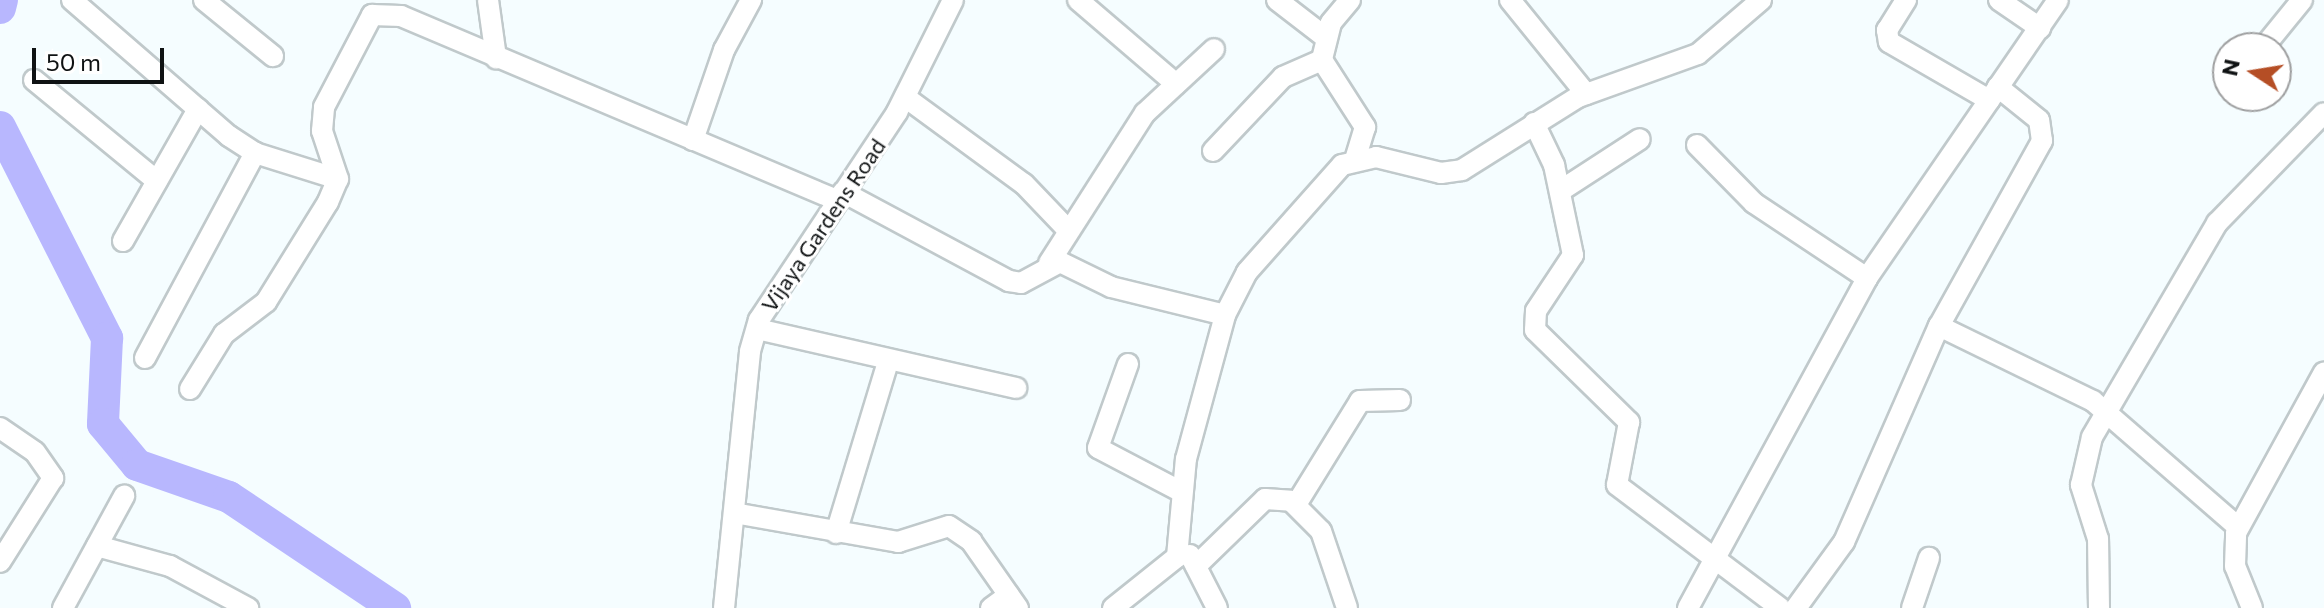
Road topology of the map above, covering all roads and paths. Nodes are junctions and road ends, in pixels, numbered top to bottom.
1 (72, 0) edge
2 (204, 0) edge
3 (488, 0) edge
4 (751, 0) edge
5 (953, 0) edge
6 (1078, 0) edge
7 (1277, 0) edge
8 (1350, 0) edge
9 (1510, 0) edge
10 (1761, 0) edge
11 (1906, 0) edge
12 (1999, 0) edge
13 (2058, 0) edge
14 (2302, 0) edge
15 (2040, 28) junction
16 (2276, 32) edge
17 (1325, 37) junction
18 (1214, 49) dead end
19 (273, 56) dead end
20 (496, 58) junction
21 (1322, 60) junction
22 (34, 80) dead end
23 (1176, 84) junction
24 (1994, 93) junction
25 (1586, 94) junction
26 (905, 97) junction
27 (198, 109) junction
28 (2324, 113) edge
29 (1534, 123) junction
30 (1640, 139) dead end
31 (693, 140) junction
32 (1697, 145) dead end
33 (1213, 151) dead end
34 (255, 153) junction
35 (1356, 157) junction
36 (338, 179) junction
37 (157, 181) junction
38 (1560, 191) junction
39 (840, 196) junction
40 (1068, 230) junction
41 (123, 241) dead end
42 (1049, 263) junction
43 (1867, 278) junction
44 (1225, 315) junction
45 (1939, 326) junction
46 (757, 329) junction
47 (145, 358) dead end
48 (888, 362) junction
49 (1128, 364) dead end
50 (2324, 372) edge
51 (1016, 388) dead end
52 (190, 389) dead end
53 (1400, 400) dead end
54 (2109, 413) junction
55 (0, 428) edge
56 (1180, 491) junction
57 (124, 496) dead end
58 (1297, 503) junction
59 (734, 513) junction
60 (2238, 527) junction
61 (836, 533) junction
62 (1181, 541) junction
63 (97, 546) junction
64 (1929, 558) dead end
65 (0, 562) edge
66 (1714, 564) junction
67 (1196, 566) junction
68 (1013, 602) edge
69 (63, 608) edge
70 (248, 608) edge
71 (724, 608) edge
72 (991, 608) edge
73 (1113, 608) edge
74 (1217, 608) edge
75 (1347, 608) edge
76 (1688, 608) edge
77 (1780, 608) edge
78 (1796, 608) edge
79 (1912, 608) edge
80 (2099, 608) edge
81 (2252, 608) edge

1 - 27 street
2 - 19 street
3 - 20 street
4 - 31 street
5 - 26 street, Vijaya Gardens Road
6 - 23 street
7 - 17 street
8 - 17 street
9 - 25 street
10 - 25 street
11 - 24 street
12 - 15 street
13 - 15 street
14 - 16 street
15 - 24 street
17 - 21 street
18 - 23 street
20 - 31 street
20 - 36 street
21 - 33 street
21 - 35 street
22 - 37 street
23 - 40 street
24 - 43 street
24 - 45 street
25 - 29 street
26 - 39 street, Vijaya Gardens Road
26 - 40 street
27 - 34 street
27 - 37 street
28 - 54 street
29 - 35 street
29 - 38 street
30 - 38 street
31 - 39 street
32 - 43 street
34 - 36 street
34 - 47 street
35 - 44 street
36 - 52 street
37 - 41 street
38 - 66 street
39 - 42 street
39 - 46 street, Vijaya Gardens Road
40 - 42 street
42 - 44 street
43 - 66 street
44 - 56 street
45 - 54 street
45 - 78 street
46 - 48 street
46 - 59 street, Vijaya Gardens Road
48 - 51 street
48 - 61 street
49 - 56 street
50 - 60 street
53 - 58 street
54 - 60 street
54 - 80 street
55 - 65 street
56 - 62 street
57 - 63 street
58 - 67 street
58 - 75 street
59 - 61 street
59 - 71 street, Vijaya Gardens Road
60 - 81 street
61 - 68 street
62 - 67 street
62 - 73 street
63 - 69 street
63 - 70 street
64 - 79 street
66 - 76 street
66 - 77 street
67 - 74 street
68 - 72 street

